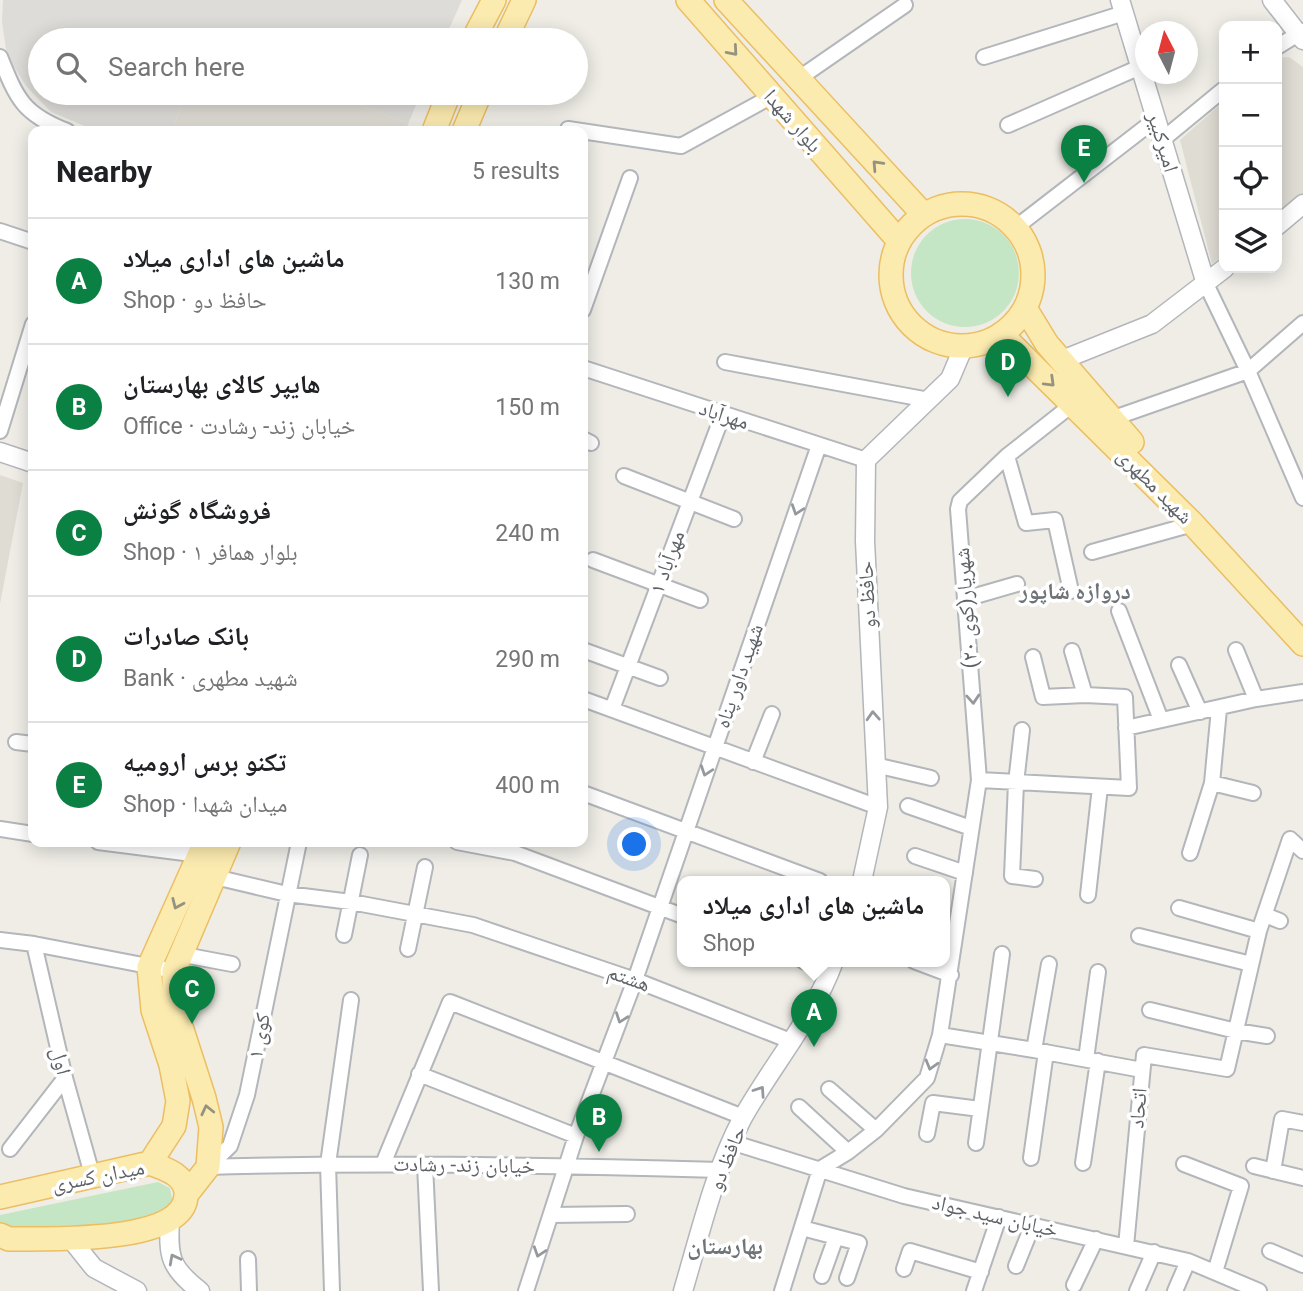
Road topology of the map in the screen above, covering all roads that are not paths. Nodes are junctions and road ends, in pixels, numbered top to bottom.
1 (477, 0) edge
2 (494, 0) edge
3 (505, 0) edge
4 (524, 0) edge
5 (688, 0) edge
6 (726, 0) edge
7 (1272, 0) edge
8 (905, 5) dead end
9 (1122, 7) edge
10 (463, 28) edge
11 (479, 28) edge
12 (490, 28) edge
13 (511, 28) edge
14 (1302, 35) edge
15 (1282, 45) edge
16 (1135, 50) edge
17 (0, 57) edge
18 (984, 57) dead end
19 (1135, 69) edge
20 (798, 79) junction
21 (1145, 84) edge
22 (1219, 93) edge
23 (772, 96) junction
24 (431, 105) edge
25 (444, 105) edge
26 (458, 105) edge
27 (475, 105) edge
28 (1156, 119) junction
29 (1008, 125) dead end
30 (55, 126) edge
31 (424, 126) edge
32 (436, 126) edge
33 (450, 126) edge
34 (466, 126) edge
35 (588, 132) edge
36 (1162, 140) junction
37 (630, 178) dead end
38 (1303, 204) edge
39 (924, 215) junction
40 (1282, 222) edge
41 (1015, 228) junction
42 (0, 231) edge
43 (28, 240) edge
44 (899, 241) junction
45 (1219, 273) edge
46 (1206, 284) junction
47 (588, 296) edge
48 (1025, 308) junction
49 (1303, 323) edge
50 (1001, 334) junction
51 (28, 340) edge
52 (964, 346) junction
53 (1062, 360) junction
54 (725, 362) dead end
55 (588, 371) edge
56 (1248, 371) junction
57 (929, 400) junction
58 (1073, 404) junction
59 (723, 414) junction
60 (1111, 419) junction
61 (0, 431) edge
62 (820, 445) junction
63 (0, 452) edge
64 (1007, 456) junction
65 (866, 460) junction
66 (28, 461) edge
67 (624, 476) dead end
68 (1303, 498) edge
69 (690, 502) junction
70 (734, 519) dead end
71 (1193, 524) junction
72 (1092, 552) dead end
73 (593, 560) dead end
74 (1017, 584) dead end
75 (659, 585) junction
76 (1071, 591) dead end
77 (965, 599) junction
78 (700, 600) dead end
79 (1119, 611) dead end
80 (1303, 627) edge
81 (1303, 644) edge
82 (1236, 650) dead end
83 (588, 652) edge
84 (1072, 652) dead end
85 (1033, 657) dead end
86 (1180, 665) dead end
87 (628, 668) junction
88 (660, 678) dead end
89 (1303, 692) edge
90 (1085, 695) junction
91 (1256, 699) junction
92 (588, 701) edge
93 (612, 709) junction
94 (1219, 709) junction
95 (1200, 712) junction
96 (772, 714) dead end
97 (1161, 720) junction
98 (1126, 728) junction
99 (1022, 730) dead end
100 (16, 741) dead end
101 (28, 743) edge
102 (714, 747) junction
103 (753, 762) junction
104 (876, 765) junction
105 (931, 778) dead end
106 (979, 780) junction
107 (1016, 783) junction
108 (1212, 783) junction
109 (1100, 787) junction
110 (1253, 793) dead end
111 (588, 795) edge
112 (908, 806) dead end
113 (878, 807) junction
114 (971, 828) junction
115 (0, 830) edge
116 (685, 831) junction
117 (28, 833) edge
118 (227, 847) edge
119 (298, 847) edge
120 (483, 847) edge
121 (202, 848) edge
122 (1303, 850) edge
123 (1190, 853) dead end
124 (360, 855) dead end
125 (915, 856) dead end
126 (425, 867) dead end
127 (964, 873) junction
128 (806, 876) edge
129 (863, 876) edge
130 (215, 877) junction
131 (1035, 879) dead end
132 (287, 894) junction
133 (1088, 895) dead end
134 (351, 902) junction
135 (659, 907) junction
136 (1179, 908) dead end
137 (414, 914) junction
138 (677, 914) edge
139 (1265, 915) junction
140 (1280, 921) dead end
141 (1259, 931) junction
142 (344, 934) dead end
143 (1139, 936) dead end
144 (0, 940) edge
145 (34, 944) junction
146 (408, 949) dead end
147 (1002, 954) dead end
148 (176, 963) junction
149 (232, 964) dead end
150 (1049, 964) dead end
151 (1251, 964) junction
152 (149, 967) junction
153 (832, 967) edge
154 (930, 967) edge
155 (1098, 972) dead end
156 (951, 975) junction
157 (635, 980) junction
158 (351, 1000) dead end
159 (1150, 1010) dead end
160 (1236, 1031) junction
161 (940, 1035) junction
162 (1267, 1037) dead end
163 (793, 1042) junction
164 (988, 1043) junction
165 (1040, 1051) junction
166 (1092, 1060) junction
167 (605, 1061) junction
168 (1142, 1070) junction
169 (419, 1074) junction
170 (65, 1078) junction
171 (829, 1089) dead end
172 (799, 1107) dead end
173 (980, 1109) junction
174 (743, 1117) junction
175 (1303, 1123) edge
176 (876, 1130) junction
177 (927, 1134) dead end
178 (576, 1136) junction
179 (731, 1142) junction
180 (976, 1143) dead end
181 (10, 1149) dead end
182 (848, 1152) junction
183 (1031, 1158) dead end
184 (150, 1163) junction
185 (1083, 1163) dead end
186 (328, 1164) junction
187 (383, 1164) junction
188 (1184, 1164) dead end
189 (425, 1165) junction
190 (567, 1166) junction
191 (1254, 1166) dead end
192 (208, 1167) junction
193 (820, 1169) junction
194 (720, 1170) junction
195 (1273, 1171) junction
196 (93, 1178) junction
197 (1303, 1178) edge
198 (2, 1195) edge
199 (186, 1195) junction
200 (627, 1214) dead end
201 (551, 1215) junction
202 (999, 1217) junction
203 (170, 1219) junction
204 (1033, 1224) junction
205 (802, 1228) junction
206 (0, 1235) edge
207 (836, 1237) junction
208 (46, 1238) junction
209 (70, 1238) junction
210 (1096, 1239) junction
211 (1126, 1246) junction
212 (1270, 1251) dead end
213 (1154, 1252) junction
214 (0, 1253) edge
215 (248, 1259) dead end
216 (1188, 1261) junction
217 (1303, 1265) edge
218 (1016, 1266) dead end
219 (94, 1268) junction
220 (904, 1269) dead end
221 (981, 1272) junction
222 (1215, 1272) junction
223 (822, 1276) dead end
224 (847, 1278) dead end
225 (1074, 1285) dead end
226 (106, 1291) edge
227 (137, 1291) edge
228 (200, 1291) edge
229 (249, 1291) edge
230 (332, 1291) edge
231 (431, 1291) edge
232 (526, 1291) edge
233 (683, 1291) edge
234 (782, 1291) edge
235 (974, 1291) edge
236 (1137, 1291) edge
237 (1175, 1291) edge
238 (1259, 1291) edge

1 - 10 main road
2 - 11 main road
3 - 12 main road
4 - 13 main road
5 -> 23 main road, بلوار شهدا
6 - 20 main road, بلوار شهدا
7 - 14 street
8 - 20 street
9 - 16 street, امیرکبیر
9 - 18 street
14 - 15 street
17 - 30 street
19 - 29 street
39 -> 20 main road, بلوار شهدا
21 - 28 street, امیرکبیر
22 - 36 street
23 - 35 street
23 - 44 main road, بلوار شهدا
24 - 31 main road
25 - 32 main road
26 - 33 main road
27 - 34 main road
28 - 36 street, امیرکبیر
28 - 41 street
36 - 46 street, امیرکبیر
37 - 47 street
38 - 40 street
39 - 41 main road
39 - 44 main road
41 - 48 main road
42 - 43 street
44 - 52 main road
45 - 46 street
46 - 53 street
46 - 56 street
48 - 50 main road
48 - 53 main road, شهید مطهری
49 - 56 street
50 - 52 main road
50 -> 58 main road, شهید مطهری
51 - 61 street
52 - 57 street
53 - 60 main road, شهید مطهری
54 - 57 street
55 - 59 street, مهرآباد
56 - 60 street
56 - 68 street
57 - 65 street
58 - 64 street, شهریار(کوی ۲۰)
58 - 71 main road, شهید مطهری
59 - 62 street, مهرآباد
59 - 69 street, مهرآباد ۱
60 - 80 main road, شهید مطهری
62 - 65 street, مهرآباد
62 -> 102 street, شهید داور پناه
63 - 66 street
64 - 76 street
64 - 77 street, شهریار(کوی ۲۰)
104 -> 65 street, حافظ دو
67 - 69 street
69 - 70 street
69 - 75 street, مهرآباد ۱
71 - 72 street
71 - 81 main road, شهید مطهری
73 - 75 street
74 - 77 street
75 - 78 street
75 - 87 street, مهرآباد ۱
77 -> 106 street, شهریار(کوی ۲۰)
79 - 97 street
82 - 91 street
83 - 87 street
84 - 90 street
85 - 90 street
86 - 95 street
87 - 88 street
87 - 93 street, مهرآباد ۱
89 - 91 street
90 - 98 street
91 - 94 street
92 - 93 street
93 - 102 street
94 - 95 street
94 - 108 street
95 - 97 street
96 - 103 street
97 - 98 street
98 - 109 street
99 - 107 street
100 - 101 street
102 - 103 street
102 -> 116 street, شهید داور پناه
103 - 113 street
104 - 105 street
104 - 113 street, حافظ دو
106 - 107 street
106 - 114 street, شهریار(کوی ۲۰)
107 - 109 street
107 - 131 street
108 - 110 street
108 - 123 street
109 - 133 street
111 - 116 street
112 - 114 street
113 - 129 street, حافظ دو
114 - 127 street, شهریار(کوی ۲۰)
115 - 117 street
116 - 128 street
116 - 135 street, شهید داور پناه
118 - 130 main road
119 - 132 street, کوی ۱
120 - 135 street
121 -> 152 main road
122 - 139 street
124 - 134 street
125 - 127 street
126 - 137 street
127 - 156 street, شهریار(کوی ۲۰)
130 - 132 street
130 - 148 main road
132 - 134 street
132 - 192 street, کوی ۱
134 - 137 street
134 - 142 street
135 - 138 street
135 - 157 street, شهید داور پناه
136 - 141 street
137 - 146 street
137 - 157 street, هشتم
139 - 140 street
139 - 141 street
141 - 151 street
143 - 151 street
144 - 145 street
145 - 152 street
145 - 170 street, اول
147 - 164 street
148 - 149 street
148 - 152 street
192 -> 148 main road
150 - 165 street
151 - 160 street
152 - 184 main road
153 - 163 street, حافظ دو
154 - 156 street
155 - 166 street
156 - 161 street, شهریار(کوی ۲۰)
157 - 163 street, هشتم
157 -> 167 street, شهید داور پناه
158 - 186 street
159 - 160 street
160 - 162 street
160 - 168 street, اتحاد
161 - 164 street
161 -> 176 street, شهریار(کوی ۲۰)
174 -> 163 street, حافظ دو
164 - 165 street
164 - 173 street
165 - 166 street
165 - 183 street
166 - 168 street
166 - 185 street
167 - 169 street
167 - 174 street
167 - 178 street, شهید داور پناه
168 - 211 street, اتحاد
169 - 178 street
169 - 187 street
170 - 181 street
170 - 196 street, اول
171 - 176 street
172 - 182 street
173 - 177 street
173 - 180 street
174 - 179 street, حافظ دو
175 - 195 street
176 - 182 street, شهریار(کوی ۲۰)
178 - 190 street, شهید داور پناه
179 - 193 street, خیابان سید جواد
179 - 194 street, حافظ دو
182 - 193 street, شهریار(کوی ۲۰)
184 - 196 main road, میدان کسری
184 - 199 main road, میدان کسری
186 - 187 street, خیابان زند- رشادت
186 - 192 street, خیابان زند- رشادت
186 - 230 street
187 - 189 street, خیابان زند- رشادت
188 - 222 street
189 - 190 street, خیابان زند- رشادت
189 - 231 street
190 - 194 street, خیابان زند- رشادت
190 - 201 street
191 - 195 street
192 - 199 main road
193 - 202 street, خیابان سید جواد
193 - 205 street
194 - 233 street, حافظ دو
195 - 197 street
196 - 198 main road, میدان کسری
199 - 203 main road
200 - 201 street
201 -> 232 street
202 - 204 street, خیابان سید جواد
202 - 221 street
203 - 209 main road
228 -> 203 street
204 - 210 street, خیابان سید جواد
204 - 218 street
205 - 207 street
205 - 234 street
206 - 208 main road
207 - 223 street
207 - 224 street
208 - 209 main road
208 - 214 main road
209 - 219 street
210 - 211 street, خیابان سید جواد
210 - 225 street
211 - 213 street, خیابان سید جواد
212 - 217 street
213 - 216 street, خیابان سید جواد
213 - 236 street
215 - 229 street
216 - 222 street, خیابان سید جواد
216 - 237 street
219 - 226 street
219 - 227 street
220 - 221 street
221 - 235 street
222 - 238 street, خیابان سید جواد

